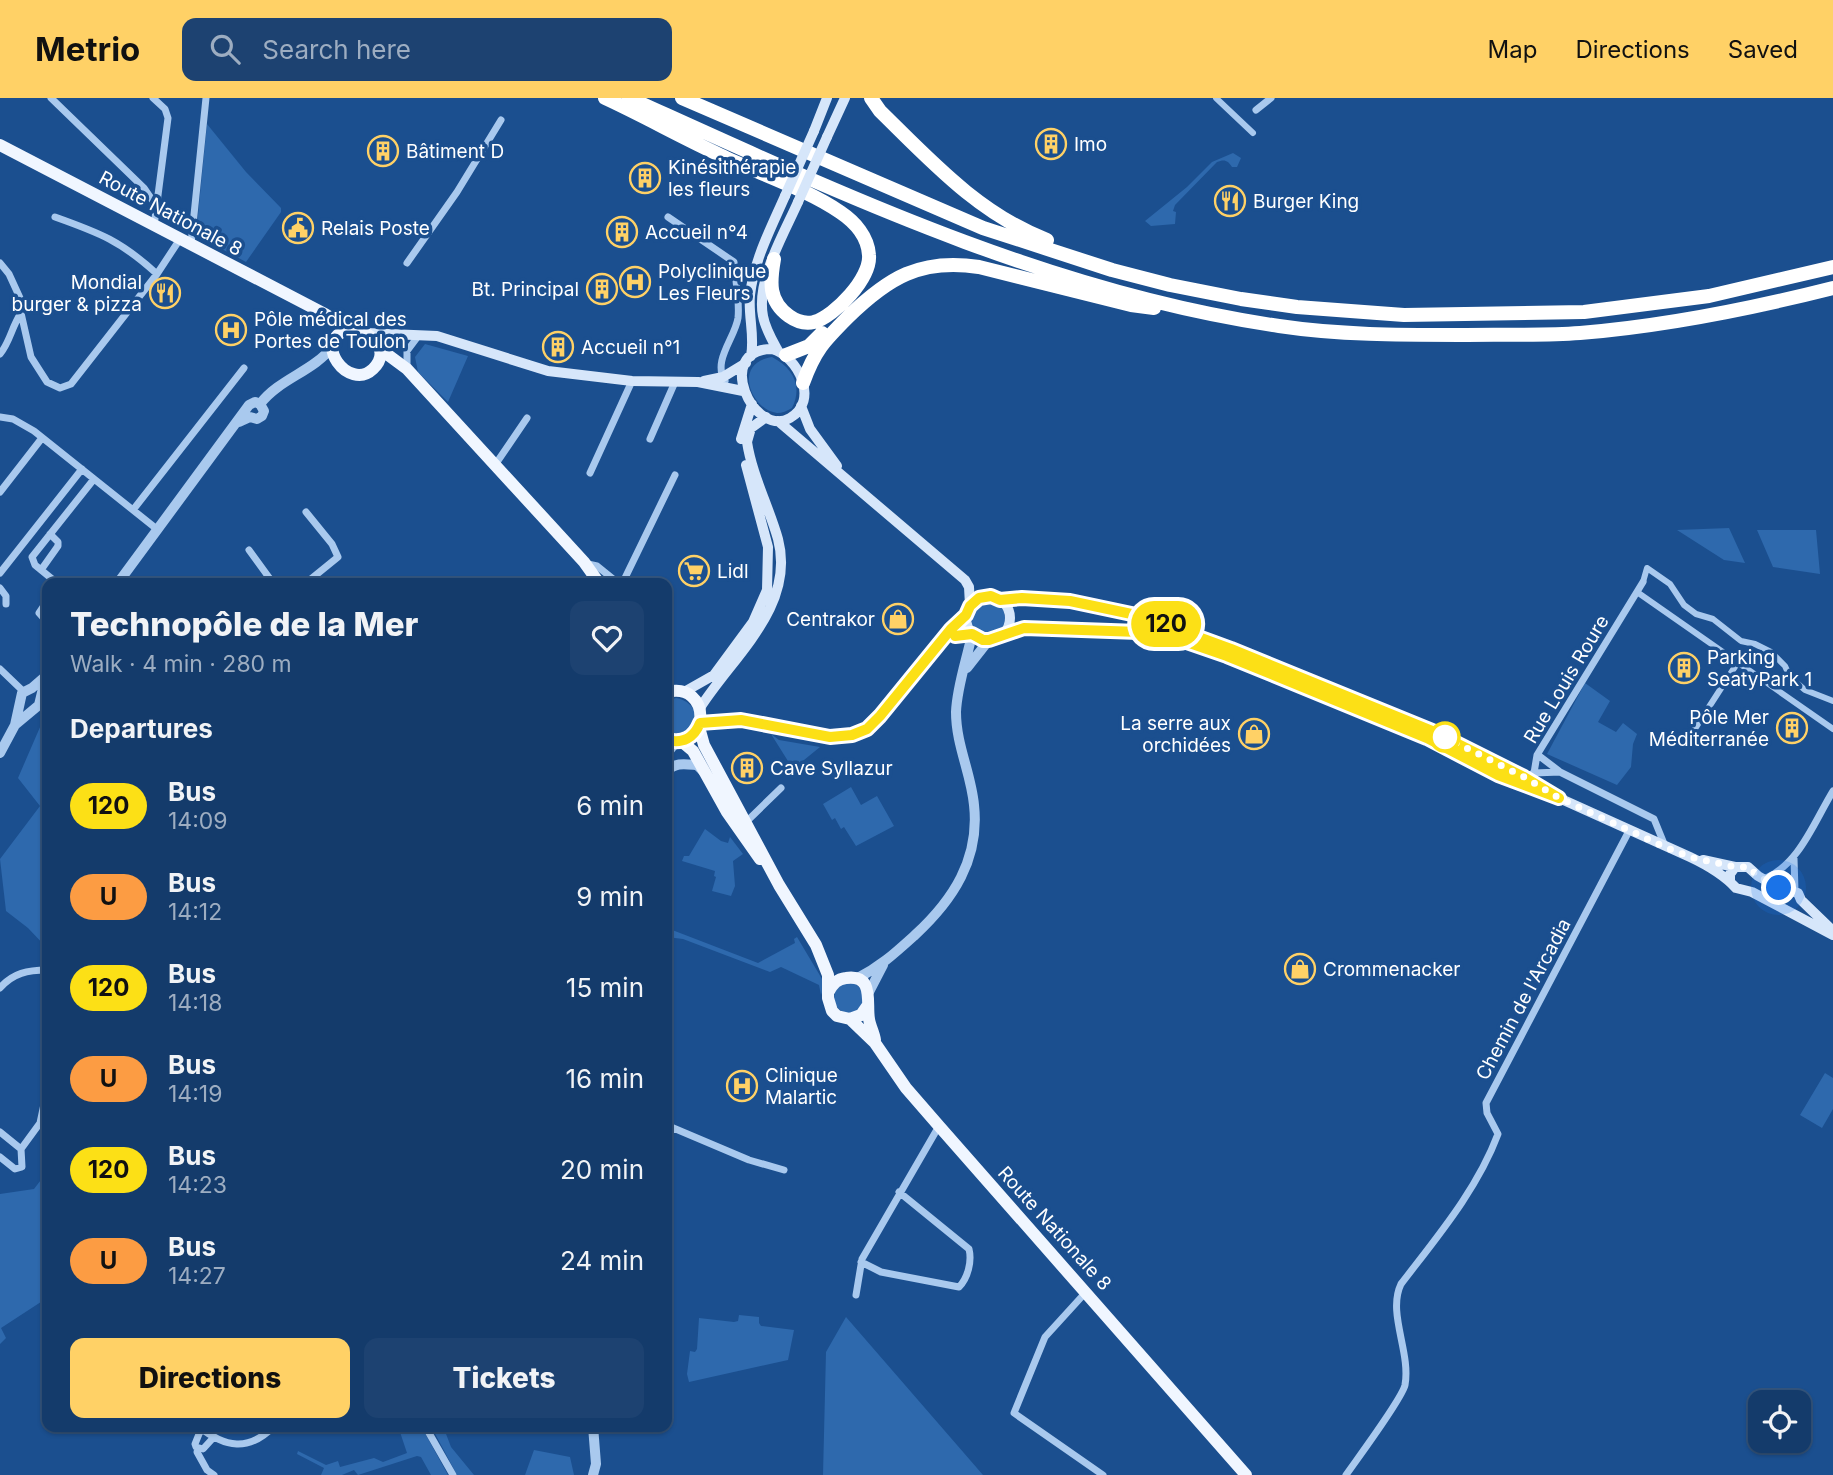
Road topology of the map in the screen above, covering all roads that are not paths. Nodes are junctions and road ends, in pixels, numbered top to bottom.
1 (51, 98) edge
2 (153, 98) edge
3 (206, 98) edge
4 (605, 98) edge
5 (629, 98) edge
6 (682, 98) edge
7 (827, 98) edge
8 (871, 98) edge
9 (1216, 98) edge
10 (1271, 98) edge
11 (842, 101) edge
12 (1256, 110) dead end
13 (501, 120) dead end
14 (1253, 134) dead end
15 (0, 145) edge
16 (157, 206) junction
17 (55, 216) dead end
18 (668, 217) dead end
19 (154, 226) junction
20 (185, 242) junction
21 (774, 259) junction
22 (0, 262) edge
23 (407, 263) dead end
24 (868, 267) junction
25 (1833, 267) edge
26 (157, 274) junction
27 (1170, 285) junction
28 (1833, 288) edge
29 (21, 313) junction
30 (325, 314) junction
31 (1221, 316) junction
32 (349, 329) junction
33 (366, 333) junction
34 (421, 333) junction
35 (403, 334) junction
36 (334, 343) junction
37 (379, 347) junction
38 (782, 353) junction
39 (0, 354) edge
40 (723, 358) junction
41 (748, 359) junction
42 (338, 364) junction
43 (316, 365) junction
44 (377, 365) junction
45 (244, 368) dead end
46 (407, 369) junction
47 (734, 370) junction
48 (723, 377) junction
49 (632, 381) junction
50 (675, 382) junction
51 (698, 382) junction
52 (803, 383) junction
53 (738, 390) junction
54 (752, 404) junction
55 (802, 405) junction
56 (0, 417) edge
57 (766, 417) junction
58 (527, 418) dead end
59 (778, 421) junction
60 (42, 438) junction
61 (650, 439) dead end
62 (495, 465) junction
63 (82, 469) junction
64 (590, 473) dead end
65 (675, 475) dead end
66 (94, 479) junction
67 (847, 479) junction
68 (0, 492) edge
69 (133, 510) junction
70 (306, 512) dead end
71 (158, 530) junction
72 (50, 534) junction
73 (249, 550) dead end
74 (583, 562) junction
75 (954, 569) junction
76 (41, 570) junction
77 (0, 573) edge
78 (51, 578) edge
79 (122, 578) edge
80 (269, 578) edge
81 (312, 578) edge
82 (595, 578) edge
83 (612, 578) edge
84 (625, 578) edge
85 (1643, 582) joint
86 (0, 588) edge
87 (1637, 592) junction
88 (995, 598) junction
89 (6, 604) dead end
90 (970, 606) junction
91 (1004, 633) junction
92 (972, 634) junction
93 (989, 640) junction
94 (1738, 662) junction
95 (0, 669) edge
96 (964, 671) junction
97 (42, 680) edge
98 (672, 690) edge
99 (29, 694) junction
100 (1833, 701) edge
101 (700, 708) junction
102 (32, 709) junction
103 (15, 725) junction
104 (699, 727) junction
105 (1833, 729) edge
106 (674, 741) edge
107 (1687, 741) dead end
108 (0, 753) edge
109 (1537, 755) junction
110 (672, 766) edge
111 (1560, 772) junction
112 (706, 774) junction
113 (1529, 775) junction
114 (1512, 781) junction
115 (781, 788) dead end
116 (1833, 791) edge
117 (1559, 798) junction
118 (742, 825) junction
119 (1629, 831) junction
120 (1665, 847) junction
121 (1690, 857) junction
122 (1794, 858) junction
123 (1735, 867) junction
124 (1763, 879) junction
125 (1730, 881) junction
126 (1798, 896) junction
127 (1792, 913) junction
128 (1833, 933) edge
129 (816, 945) junction
130 (884, 964) junction
131 (42, 970) edge
132 (852, 978) junction
133 (0, 988) edge
134 (829, 991) junction
135 (868, 999) junction
136 (850, 1019) junction
137 (875, 1043) junction
138 (42, 1113) edge
139 (939, 1126) junction
140 (672, 1127) edge
141 (0, 1132) edge
142 (20, 1149) junction
143 (0, 1157) edge
144 (784, 1170) dead end
145 (899, 1192) junction
146 (861, 1262) junction
147 (1086, 1292) junction
148 (856, 1295) dead end
149 (199, 1432) edge
150 (207, 1432) edge
151 (267, 1432) edge
152 (428, 1432) edge
153 (593, 1432) edge
154 (214, 1437) junction
155 (198, 1448) junction
156 (214, 1475) edge
157 (453, 1475) edge
158 (593, 1475) edge
159 (1103, 1475) edge
160 (1248, 1475) edge
161 (1346, 1475) edge

1 - 16 street
2 - 16 street
3 - 20 street
4 - 24 highway
5 - 31 highway
6 - 27 highway
7 - 41 main road, bridge
8 - 27 highway
9 - 14 street
10 - 12 street
11 - 21 main road, bridge
13 - 23 street
15 - 19 main road, Route Nationale 8
16 - 19 street
17 - 26 street
18 - 40 street
19 - 20 main road, Route Nationale 8
20 - 26 street
20 - 30 main road, Route Nationale 8
21 - 24 highway
21 - 38 main road
22 - 29 street
24 - 38 highway
25 - 27 highway
26 - 29 street
28 - 31 highway
29 - 39 street
30 - 32 main road, Route Nationale 8
30 - 36 main road
31 - 52 highway
32 - 33 main road
32 - 36 main road
33 - 35 main road
33 - 37 main road
34 - 35 main road
34 - 46 street
34 - 49 main road
35 - 37 main road
36 - 42 main road
36 - 43 street
37 - 44 main road
37 - 46 main road
38 - 41 main road
38 - 52 main road
40 - 47 street
40 - 48 street
41 - 47 main road
41 - 53 main road
42 - 43 street
42 - 44 main road
43 - 71 street
44 - 46 main road
45 - 69 street
46 - 62 main road
47 - 48 main road
48 - 51 main road
48 - 53 street
49 - 50 main road
49 - 64 street
50 - 51 main road
50 - 61 street
51 - 53 main road
52 - 55 main road
53 - 54 main road
54 - 57 main road
54 - 98 main road
55 - 59 main road
55 - 67 main road
56 - 60 street
57 - 59 main road
57 - 101 main road
58 - 62 street
59 - 67 main road
60 - 63 street
60 - 68 street
62 - 74 main road
63 - 66 street
63 - 77 street
65 - 84 street
66 - 69 street
66 - 72 street
67 - 75 main road
69 - 71 street
70 - 81 street
71 - 79 street
72 - 76 street
72 - 76 street
73 - 80 street
74 - 82 main road
74 - 83 street
75 - 88 main road
75 - 90 main road
76 - 78 street
85 - 87 street, Rue Louis Roure
85 - 100 street
86 - 89 street
87 - 94 street
87 - 109 street, Rue Louis Roure
88 - 90 main road
88 - 91 main road
88 - 113 main road
90 - 92 main road
91 - 93 main road
91 - 114 main road
92 - 93 main road
92 - 96 street
93 - 96 street
94 - 105 street
94 - 107 street
95 - 99 street
96 - 130 street
97 - 99 street
98 - 101 main road
99 - 102 street
99 - 102 street
99 - 103 street
101 - 104 main road
102 - 103 street
103 - 108 street
104 - 106 main road
104 - 118 main road
106 - 112 main road
109 - 111 street
109 - 113 street, Rue Louis Roure
110 - 112 street
111 - 113 street
111 - 120 street
112 - 118 main road
113 - 114 street
113 - 117 main road
114 - 117 main road
115 - 118 street
116 - 122 street
117 - 119 main road
118 - 129 main road
119 - 120 main road
119 - 161 street, Chemin de l'Arcadia
120 - 121 main road
121 - 123 main road
121 - 125 main road
122 - 124 street
122 - 126 street
123 - 124 main road
123 - 125 main road
124 - 126 main road
125 - 127 main road
126 - 127 main road
126 - 128 main road
127 - 128 main road
129 - 132 main road
129 - 134 main road
130 - 132 street
130 - 135 street
131 - 133 street
132 - 134 main road
132 - 135 main road
134 - 136 main road
135 - 136 main road
135 - 137 main road, Route Nationale 8
136 - 137 main road, Route Nationale 8
137 - 139 main road, Route Nationale 8
138 - 142 street
139 - 145 street
139 - 147 main road, Route Nationale 8
140 - 144 street
141 - 142 street
142 - 143 street
145 - 146 street
145 - 146 street
146 - 148 street
147 - 159 street
147 - 160 main road, Route Nationale 8
149 - 155 street
150 - 154 street
151 - 154 street
152 - 157 street
153 - 158 street
154 - 155 street
155 - 156 street

